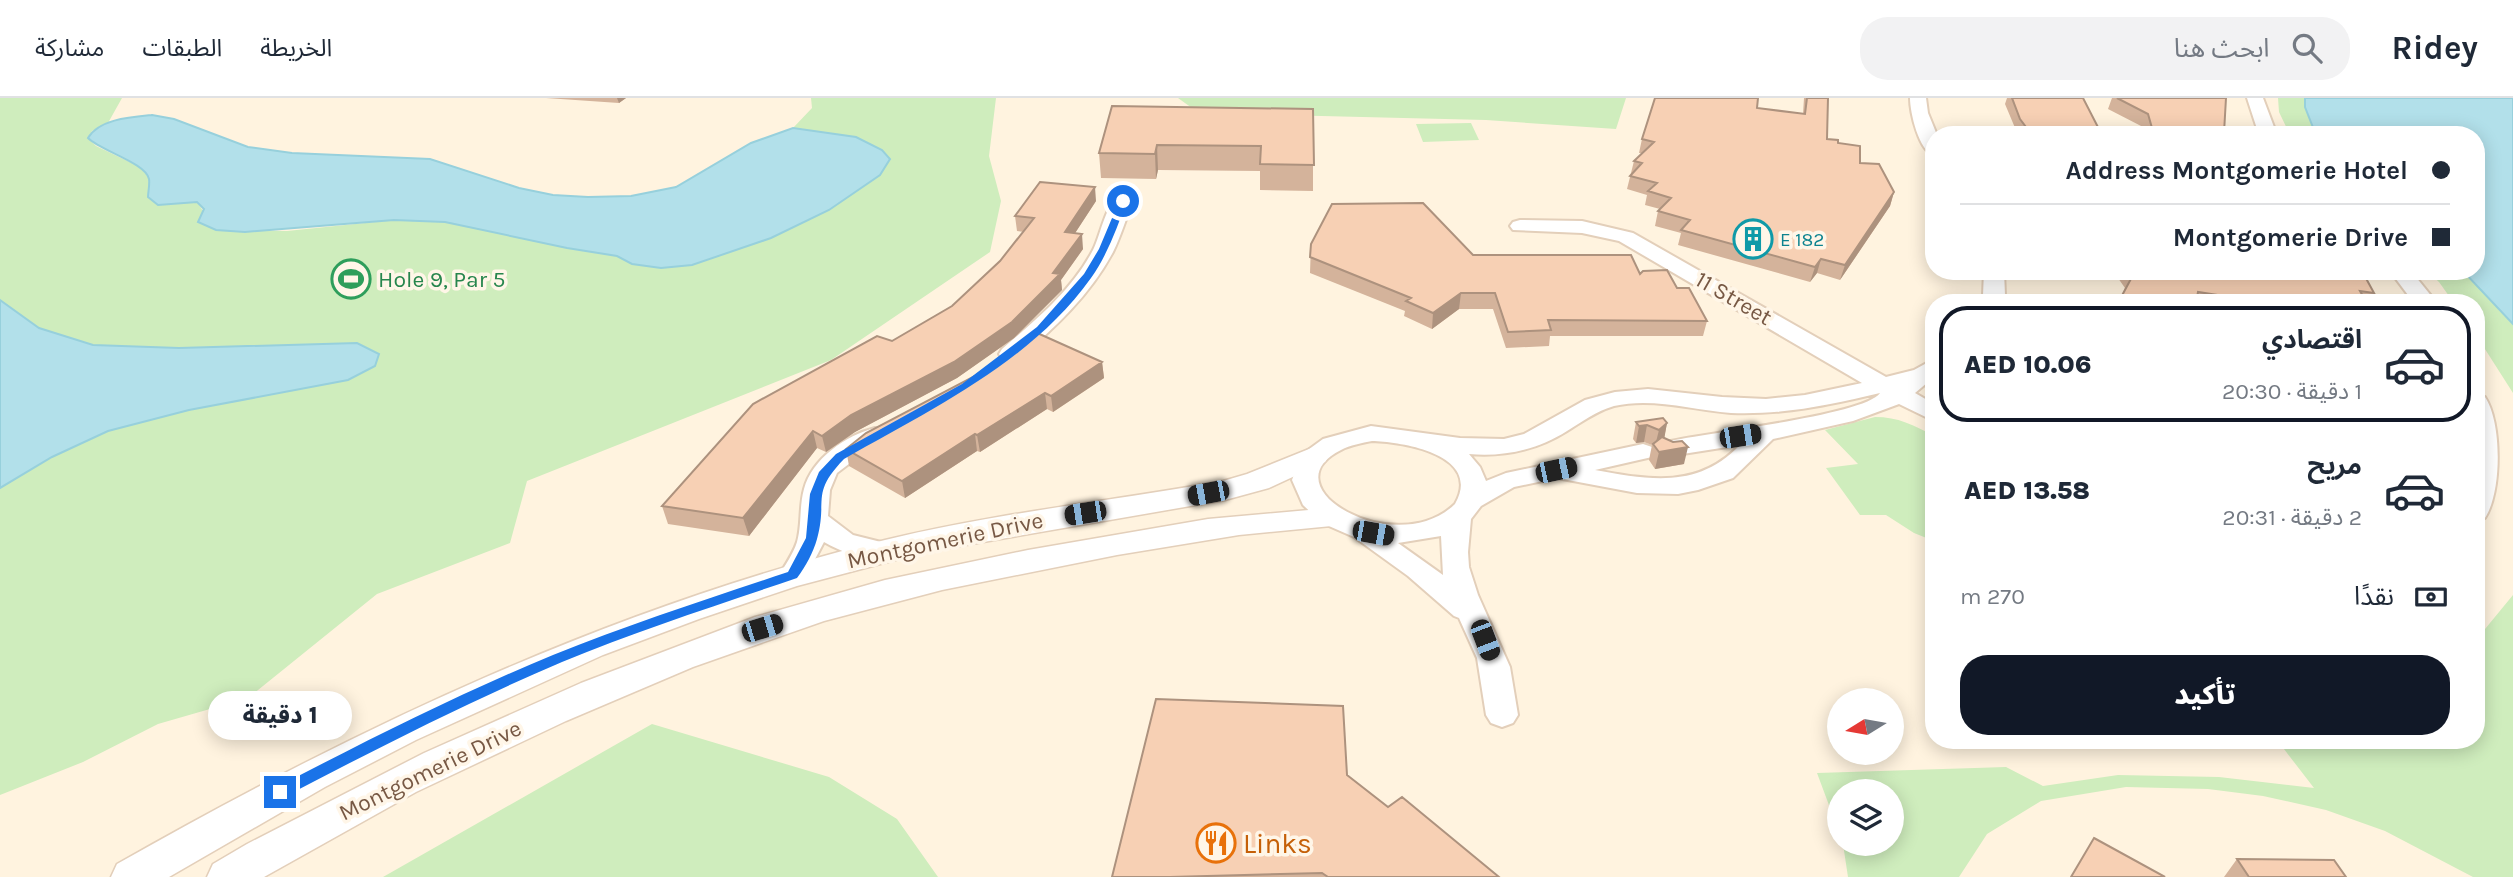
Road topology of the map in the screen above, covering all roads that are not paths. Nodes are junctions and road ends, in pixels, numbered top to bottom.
1 (1918, 98) edge
2 (2255, 98) edge
3 (2265, 126) edge
4 (1925, 128) edge
5 (1123, 201) dead end
6 (1520, 226) dead end
7 (2407, 280) edge
8 (2419, 294) edge
9 (996, 365) edge
10 (1925, 372) edge
11 (1890, 390) junction
12 (1683, 400) junction
13 (1925, 409) edge
14 (896, 425) edge
15 (1766, 432) junction
16 (1431, 441) junction
17 (1715, 441) junction
18 (1670, 448) edge
19 (1643, 452) dead end
20 (1314, 456) junction
21 (1734, 465) junction
22 (1556, 470) junction
23 (1464, 509) junction
24 (813, 515) junction
25 (1345, 524) junction
26 (883, 551) junction
27 (793, 575) junction
28 (1471, 616) junction
29 (1502, 715) dead end
30 (132, 877) edge
31 (228, 877) edge

1 - 4 street
2 - 3 street
5 - 9 street
6 - 11 street, 11 Street
7 - 8 street
10 - 11 street
11 - 12 street
11 - 13 street, 11 Street
11 - 15 street
12 - 16 street
12 - 17 street
14 - 24 street
15 - 17 street
15 - 21 street
16 - 20 street
16 - 23 street
17 - 18 street
17 - 21 street
19 - 22 street
20 - 25 street
20 - 26 street, Montgomerie Drive
21 - 22 street
22 - 23 street
23 - 25 street
23 - 28 street
24 - 26 street
24 - 27 street
25 - 28 street
25 - 31 street, Montgomerie Drive
26 - 27 street, Montgomerie Drive
27 - 30 street, Montgomerie Drive
28 - 29 street

